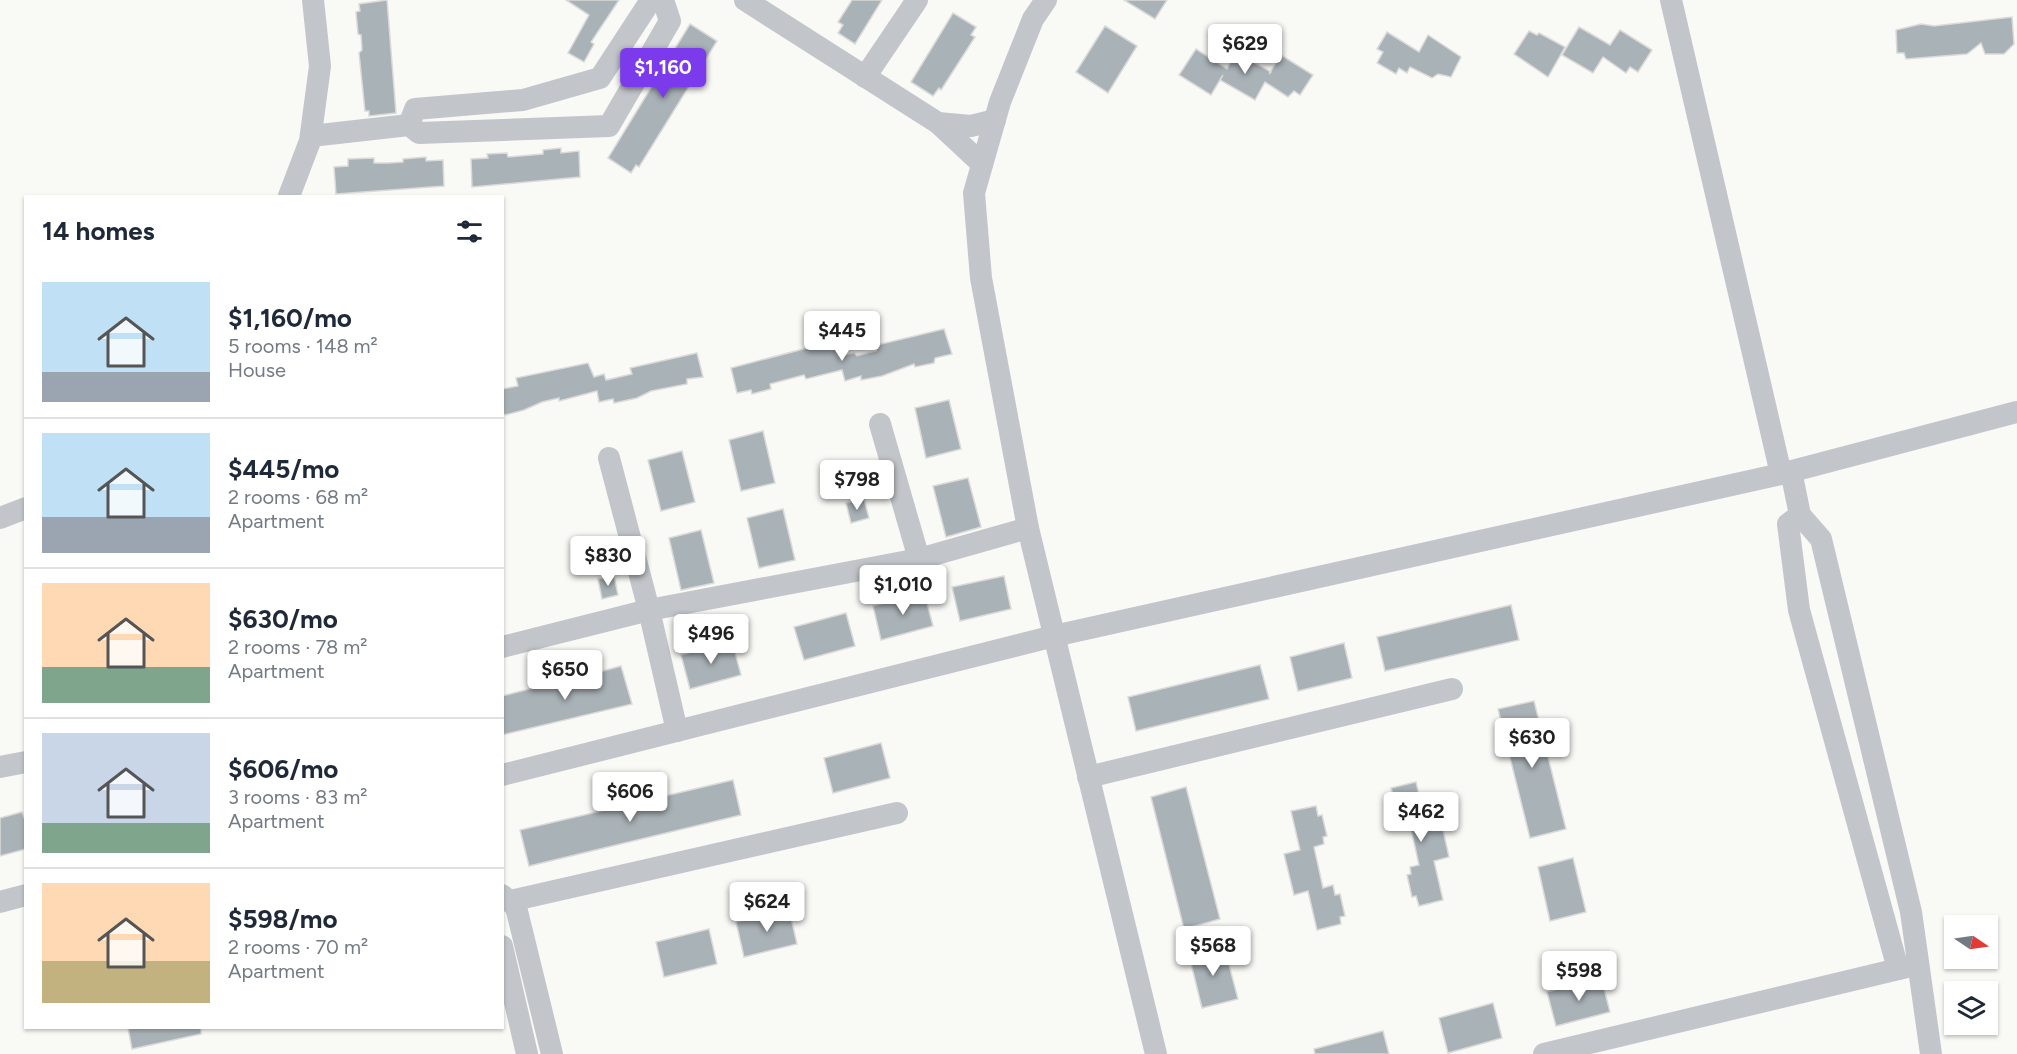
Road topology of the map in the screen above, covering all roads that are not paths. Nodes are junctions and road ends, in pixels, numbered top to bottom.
1 (313, 0) edge
2 (651, 0) edge
3 (663, 0) edge
4 (745, 0) edge
5 (917, 0) edge
6 (1046, 0) edge
7 (1671, 0) edge
8 (865, 77) junction
9 (995, 120) junction
10 (938, 123) junction
11 (410, 125) junction
12 (311, 136) junction
13 (982, 164) junction
14 (289, 195) edge
15 (2017, 412) edge
16 (880, 424) dead end
17 (609, 458) dead end
18 (1786, 472) junction
19 (24, 509) edge
20 (1800, 515) junction
21 (0, 518) edge
22 (1028, 528) junction
23 (919, 559) junction
24 (650, 610) junction
25 (1054, 636) junction
26 (504, 646) edge
27 (1452, 689) dead end
28 (677, 731) junction
29 (24, 762) edge
30 (0, 766) edge
31 (504, 774) edge
32 (1088, 777) junction
33 (897, 813) dead end
34 (24, 896) edge
35 (506, 898) edge
36 (0, 902) edge
37 (504, 954) edge
38 (1908, 966) junction
39 (527, 1054) edge
40 (552, 1054) edge
41 (1156, 1054) edge
42 (1544, 1054) edge
43 (1931, 1054) edge

1 - 12 street
2 - 11 street
3 - 11 street
4 - 8 street
5 - 8 street
6 - 9 street
7 - 18 street
8 - 10 street
9 - 10 street
9 - 13 street
10 - 13 street
11 - 12 street
12 - 14 street
13 - 22 street
15 - 18 street
16 - 23 street
17 - 24 street
18 - 20 street
18 - 25 street
19 - 21 street
20 - 38 street
20 - 38 street
22 - 23 street
22 - 25 street
23 - 24 street
24 - 26 street
24 - 28 street
25 - 28 street
25 - 32 street
27 - 32 street
28 - 31 street
29 - 30 street
32 - 41 street
33 - 35 street
34 - 36 street
35 - 40 street
37 - 39 street
38 - 42 street
38 - 43 street

